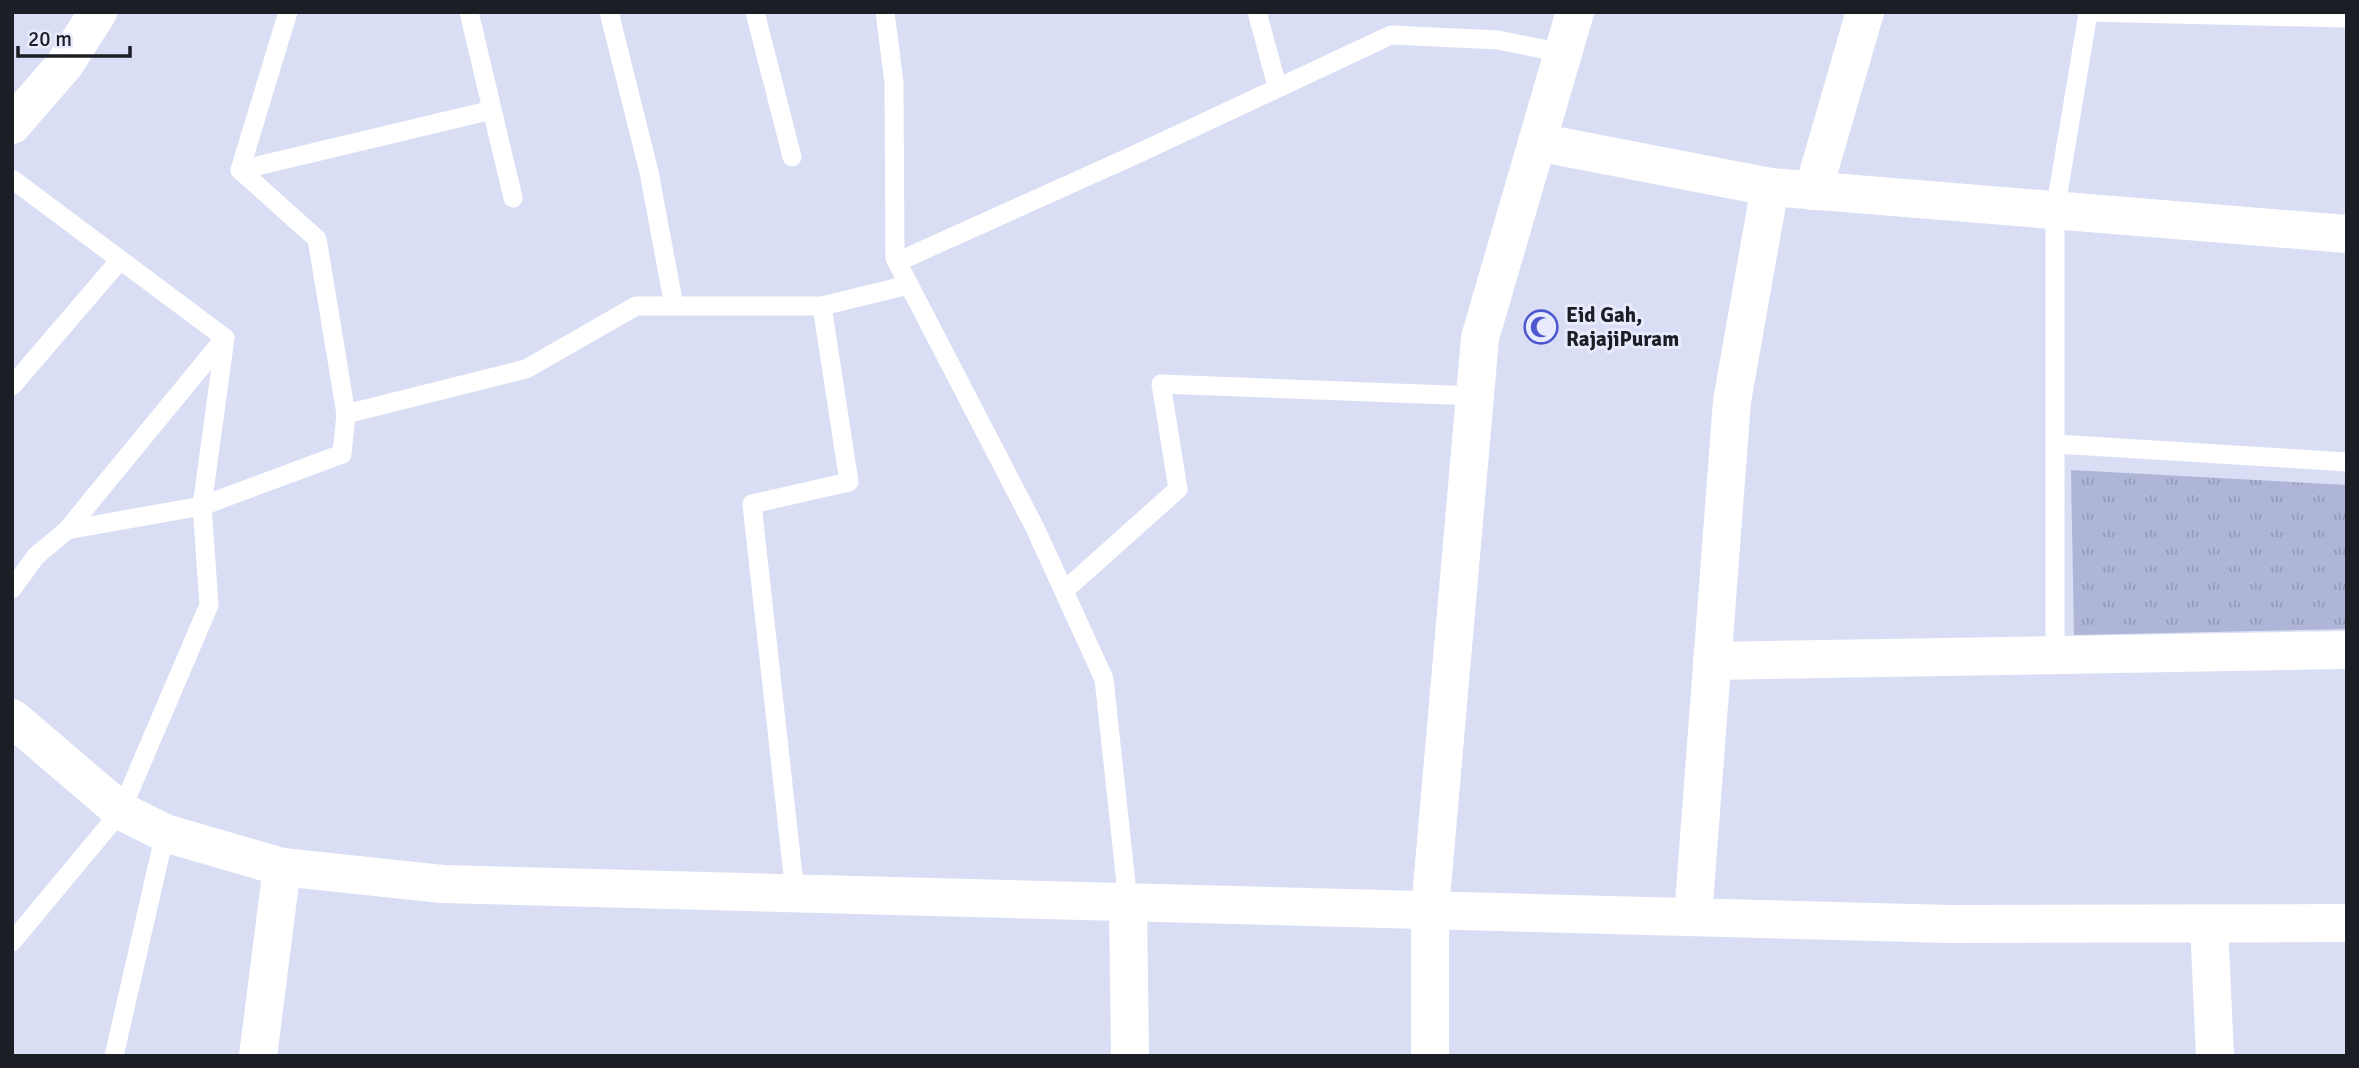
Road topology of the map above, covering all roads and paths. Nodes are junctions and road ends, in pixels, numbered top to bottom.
1 (98, 12) edge
2 (288, 12) edge
3 (469, 12) edge
4 (609, 12) edge
5 (755, 12) edge
6 (885, 12) edge
7 (1257, 12) edge
8 (1575, 12) edge
9 (1865, 12) edge
10 (2088, 13) edge
11 (2347, 18) edge
12 (1563, 53) junction
13 (1277, 86) junction
14 (18, 108) edge
15 (492, 110) junction
16 (1537, 142) junction
17 (792, 157) dead end
18 (240, 170) junction
19 (12, 179) edge
20 (1770, 187) junction
21 (1813, 191) junction
22 (513, 198) dead end
23 (2056, 211) junction
24 (2347, 234) edge
25 (120, 260) junction
26 (897, 262) junction
27 (908, 285) junction
28 (674, 306) junction
29 (822, 306) junction
30 (225, 338) junction
31 (12, 386) edge
32 (1475, 396) junction
33 (346, 414) junction
34 (2056, 444) junction
35 (2347, 463) edge
36 (202, 506) junction
37 (67, 530) junction
38 (12, 589) edge
39 (1064, 591) junction
40 (2347, 650) edge
41 (2056, 654) junction
42 (1712, 661) junction
43 (16, 730) edge
44 (121, 811) junction
45 (165, 833) junction
46 (282, 867) junction
47 (794, 893) junction
48 (1128, 902) junction
49 (1430, 911) junction
50 (1693, 917) junction
51 (2209, 923) junction
52 (2347, 923) edge
53 (12, 942) edge
54 (114, 1056) edge
55 (258, 1056) edge
56 (1130, 1056) edge
57 (1430, 1056) edge
58 (2215, 1056) edge

1 - 14 street
2 - 18 lane
3 - 15 lane
4 - 28 lane
5 - 17 lane
6 - 26 lane
7 - 13 lane
8 - 12 street
9 - 21 street
10 - 11 lane
10 - 23 lane
12 - 13 lane
12 - 16 street
13 - 26 lane
15 - 18 lane
15 - 22 lane
16 - 20 street
16 - 32 street
18 - 33 lane
19 - 25 lane
20 - 21 street
20 - 42 street
21 - 23 street
23 - 24 street
23 - 34 lane
25 - 30 lane
25 - 31 lane
26 - 27 lane
27 - 29 lane
27 - 39 lane
28 - 29 lane
28 - 33 lane
29 - 47 lane
30 - 36 lane
30 - 37 lane
32 - 39 lane
32 - 49 street
33 - 36 lane
34 - 35 lane
34 - 41 lane
36 - 37 lane
36 - 44 lane
37 - 38 lane
39 - 48 lane
40 - 41 street
41 - 42 street
42 - 50 street
43 - 44 street
44 - 45 street
44 - 53 lane
45 - 46 street
45 - 54 lane
46 - 47 street
46 - 55 street
47 - 48 street
48 - 49 street
48 - 56 street
49 - 50 street
49 - 57 street
50 - 51 street
51 - 52 street
51 - 58 street

